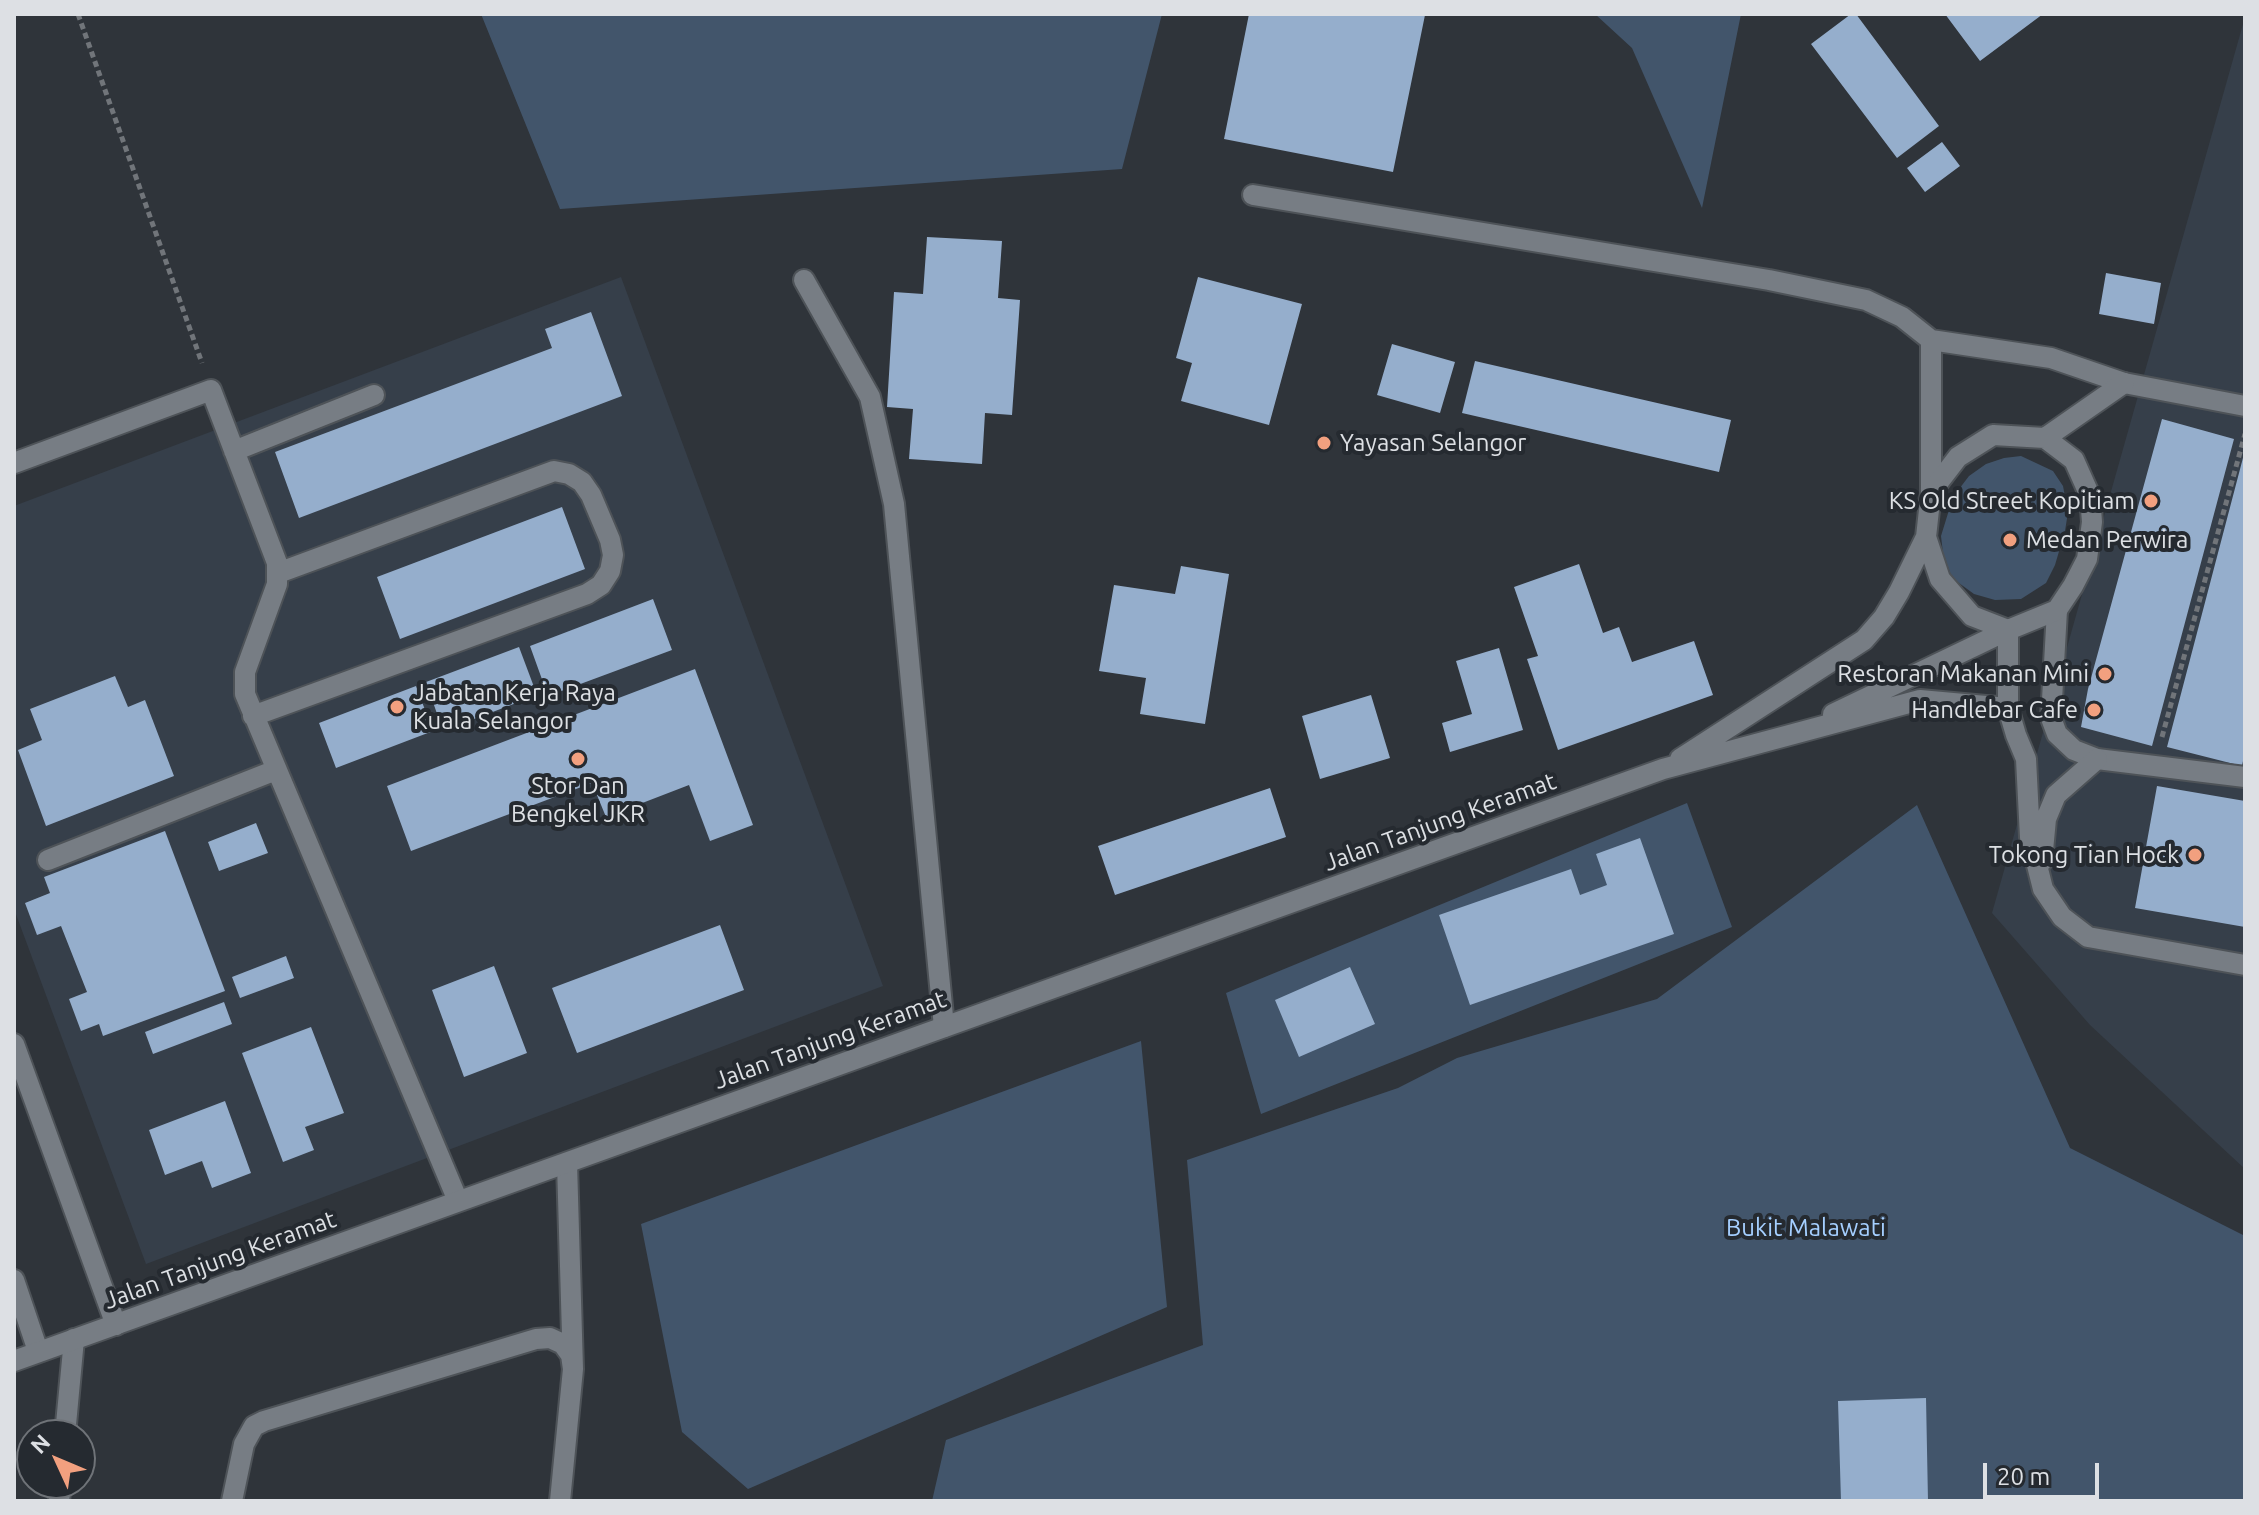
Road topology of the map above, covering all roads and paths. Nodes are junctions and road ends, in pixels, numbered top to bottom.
1 (78, 14) edge
2 (1253, 195) dead end
3 (804, 280) dead end
4 (1931, 340) junction
5 (2124, 383) junction
6 (211, 390) junction
7 (374, 395) dead end
8 (2245, 406) edge
9 (2245, 433) edge
10 (2045, 438) junction
11 (234, 451) junction
12 (14, 463) edge
13 (1931, 492) junction
14 (1926, 537) junction
15 (278, 573) junction
16 (2057, 610) junction
17 (2008, 630) junction
18 (2008, 708) junction
19 (253, 716) junction
20 (1790, 735) junction
21 (2097, 759) junction
22 (2154, 766) junction
23 (1663, 769) junction
24 (276, 770) junction
25 (2245, 777) edge
26 (48, 860) dead end
27 (2043, 889) junction
28 (2245, 965) edge
29 (944, 1027) junction
30 (14, 1044) edge
31 (567, 1163) junction
32 (458, 1201) junction
33 (14, 1280) edge
34 (116, 1325) junction
35 (74, 1339) junction
36 (38, 1351) junction
37 (14, 1361) edge
38 (573, 1369) junction
39 (66, 1419) edge
40 (232, 1501) edge
41 (560, 1501) edge

1 - 6 path
2 - 4 street
3 - 29 street
4 - 5 street
4 - 13 street
5 - 8 street
5 - 10 street
6 - 11 street
6 - 12 street
7 - 11 street
9 - 22 path
10 - 13 street
10 - 16 street
11 - 15 street
13 - 14 street
14 - 17 street
14 - 23 street
15 - 19 street
15 - 19 street
16 - 17 street
16 - 21 street
17 - 18 street
17 - 20 street
18 - 20 street
18 - 27 street
19 - 24 street
20 - 23 street
21 - 22 street
21 - 27 street
22 - 25 street
23 - 29 street, Jalan Tanjung Keramat
24 - 26 street
24 - 32 street
27 - 28 street
29 - 31 street, Jalan Tanjung Keramat
30 - 34 street
31 - 32 street, Jalan Tanjung Keramat
31 - 38 street
32 - 34 street, Jalan Tanjung Keramat
33 - 36 street
34 - 35 street, Jalan Tanjung Keramat
35 - 36 street, Jalan Tanjung Keramat
35 - 39 street
36 - 37 street, Jalan Tanjung Keramat
38 - 40 street
38 - 41 street

